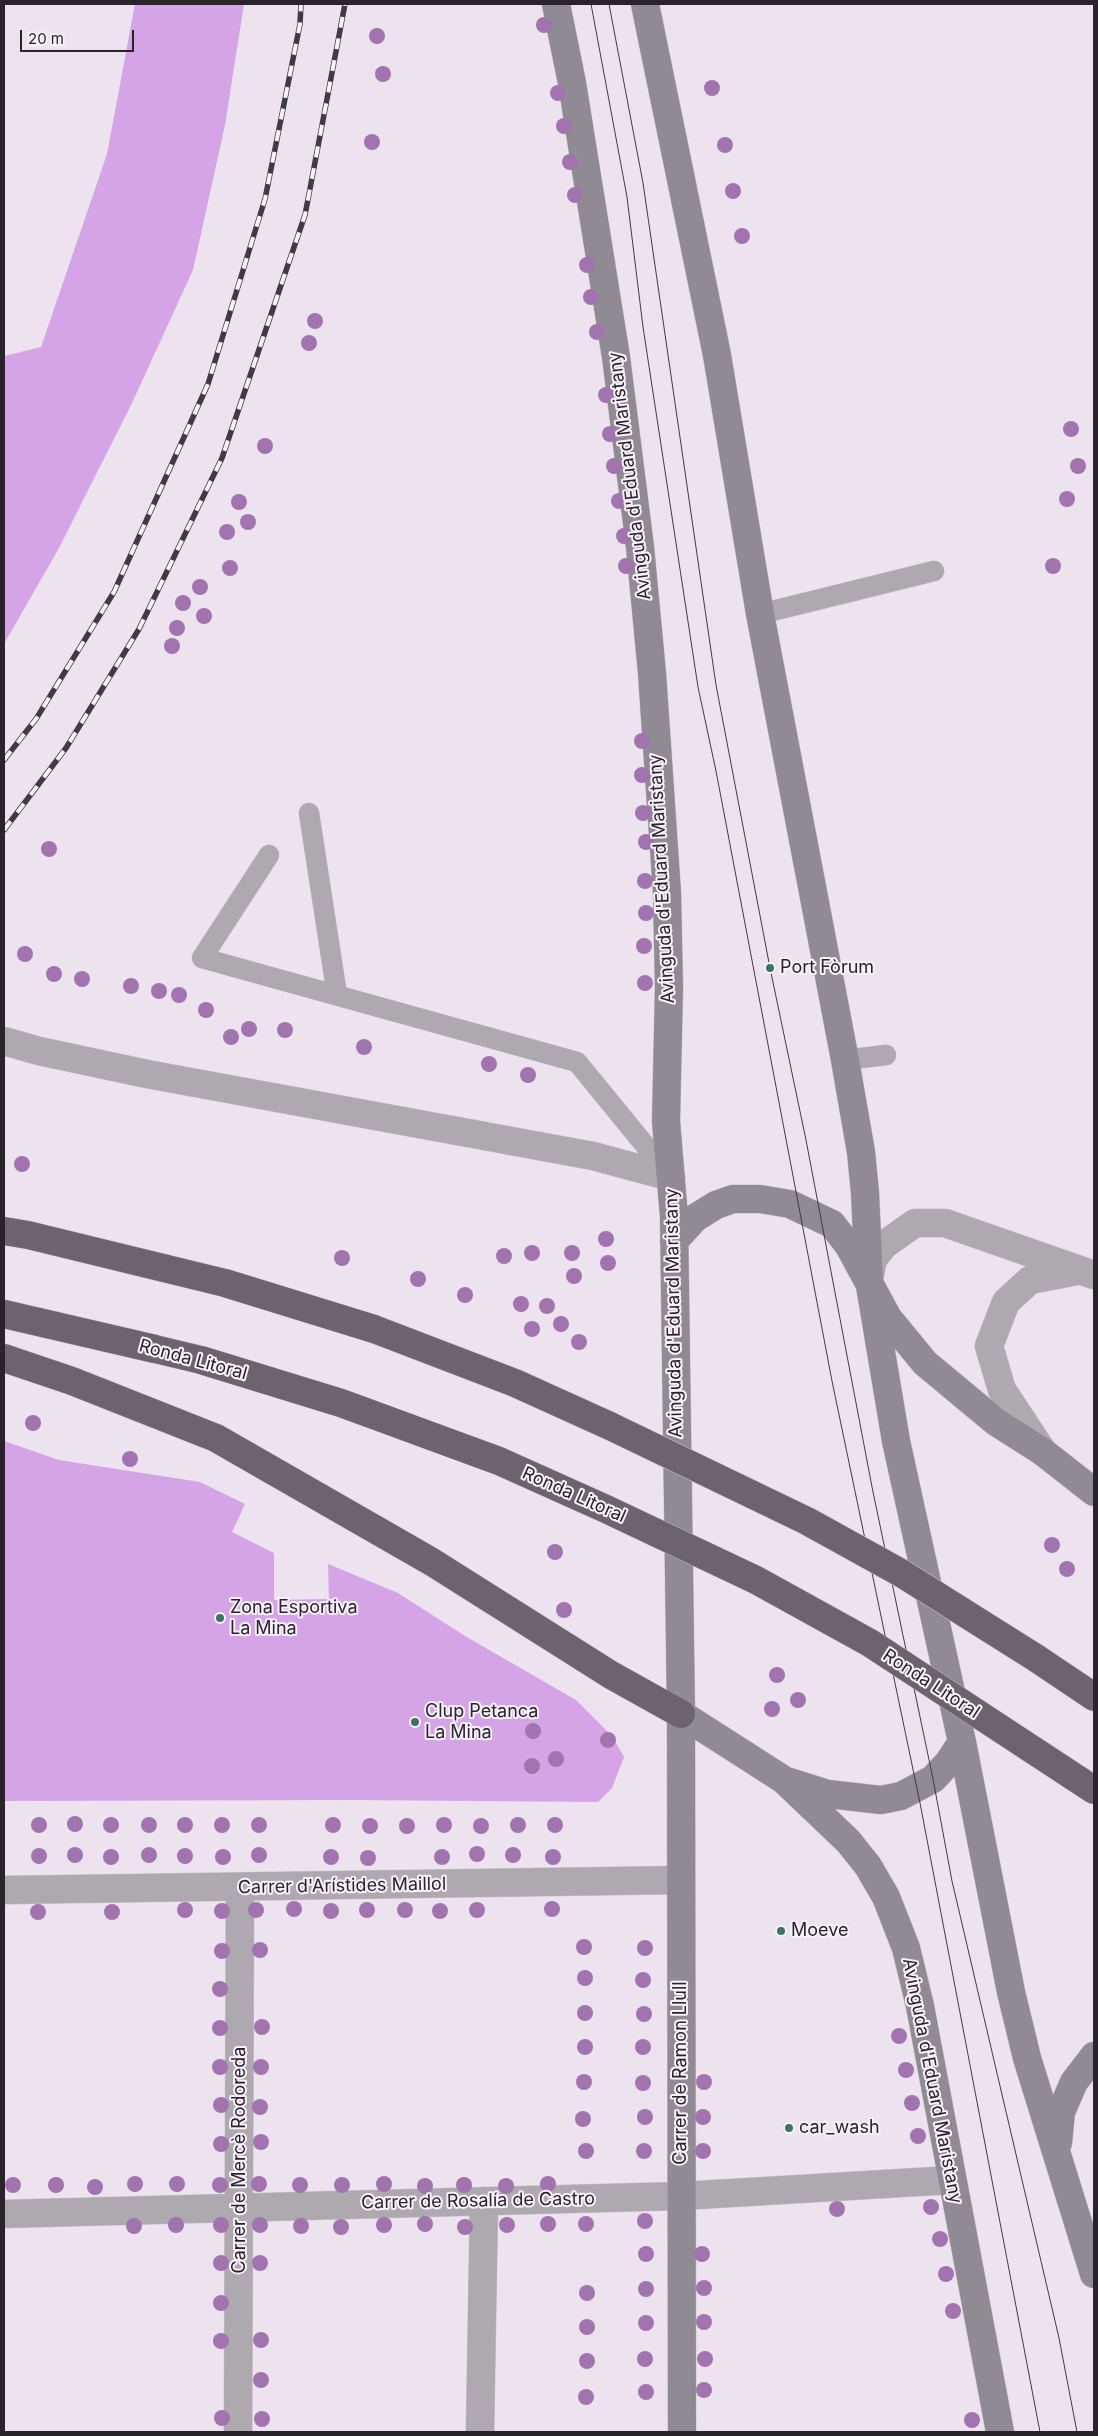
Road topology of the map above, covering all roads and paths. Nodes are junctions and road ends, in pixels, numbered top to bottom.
1 (556, 4) edge
2 (645, 4) edge
3 (934, 571) dead end
4 (760, 614) junction
5 (310, 813) dead end
6 (269, 854) dead end
7 (337, 995) junction
8 (4, 1041) edge
9 (886, 1056) dead end
10 (844, 1060) junction
11 (670, 1177) junction
12 (4, 1231) edge
13 (674, 1241) junction
14 (1087, 1273) edge
15 (869, 1280) junction
16 (4, 1314) edge
17 (4, 1358) edge
18 (1043, 1452) junction
19 (1094, 1492) edge
20 (1094, 1697) edge
21 (680, 1714) junction
22 (962, 1742) junction
23 (784, 1780) junction
24 (1094, 1790) edge
25 (681, 1880) junction
26 (240, 1888) junction
27 (4, 1890) edge
28 (1094, 2056) edge
29 (1057, 2152) junction
30 (952, 2180) junction
31 (681, 2196) junction
32 (484, 2201) junction
33 (240, 2206) junction
34 (4, 2214) edge
35 (1094, 2274) edge
36 (238, 2432) edge
37 (480, 2432) edge
38 (682, 2432) edge
39 (1000, 2432) edge

1 - 11 main road, Avinguda d'Eduard Maristany
2 - 4 main road
3 - 4 lane
4 - 10 main road
5 - 7 lane
6 - 7 lane
7 - 11 lane
8 - 11 street
9 - 10 lane
10 - 15 main road
11 - 13 main road, Avinguda d'Eduard Maristany
12 - 20 highway, bridge
13 - 15 main road
13 - 21 main road, Avinguda d'Eduard Maristany
14 - 15 street
14 - 18 street
15 - 18 main road
15 - 22 main road
16 - 24 highway, Ronda Litoral, bridge
17 - 21 highway
18 - 19 main road
21 - 23 main road, Avinguda d'Eduard Maristany
21 - 25 main road, Carrer de Ramon Llull
22 - 23 main road
22 - 29 main road
23 - 30 main road, Avinguda d'Eduard Maristany
25 - 26 street, Carrer d'Arístides Maillol
25 - 31 main road, Carrer de Ramon Llull
26 - 27 street, Carrer d'Arístides Maillol
26 - 33 street, Carrer de Mercè Rodoreda
28 - 29 main road
29 - 35 main road
30 - 31 street, Carrer de Rosalía de Castro
30 - 39 main road, Avinguda d'Eduard Maristany
31 - 32 street, Carrer de Rosalía de Castro
31 - 38 main road, Carrer de Ramon Llull
32 - 33 street, Carrer de Rosalía de Castro
32 - 37 street
33 - 34 street, Carrer de Rosalía de Castro
33 - 36 street, Carrer de Mercè Rodoreda

